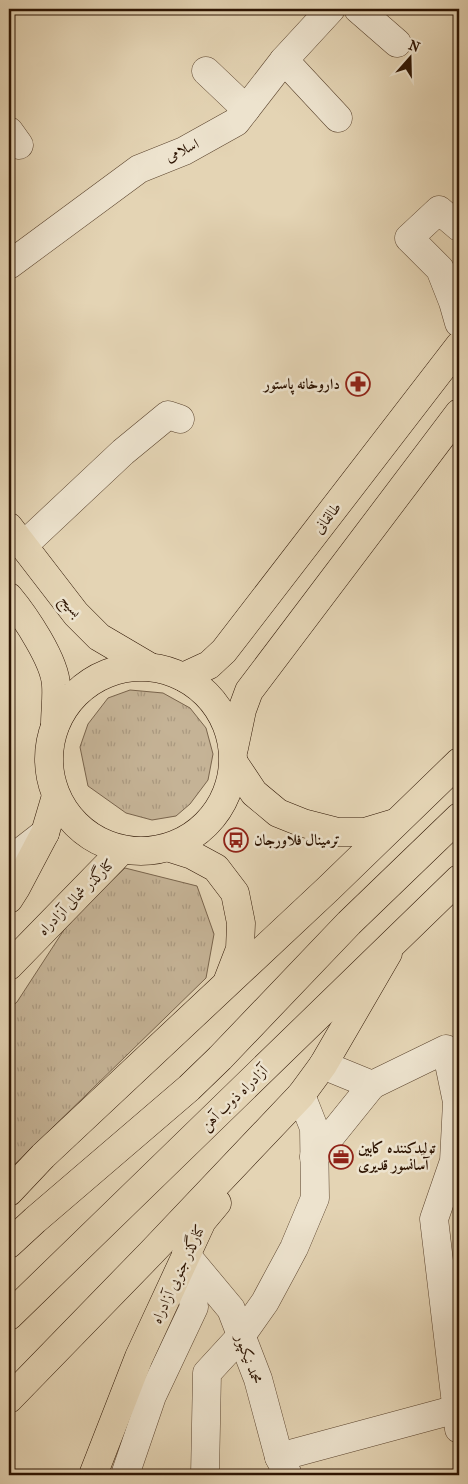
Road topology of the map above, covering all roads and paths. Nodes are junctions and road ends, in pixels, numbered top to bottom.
1 (331, 9) edge
2 (358, 9) edge
3 (397, 44) dead end
4 (284, 60) junction
5 (206, 71) dead end
6 (246, 109) junction
7 (338, 118) dead end
8 (459, 227) edge
9 (9, 265) edge
10 (459, 323) edge
11 (459, 346) edge
12 (459, 413) edge
13 (180, 419) dead end
14 (16, 536) edge
15 (9, 596) edge
16 (150, 667) junction
17 (183, 677) junction
18 (55, 725) junction
19 (234, 756) junction
20 (459, 762) edge
21 (56, 796) junction
22 (459, 817) edge
23 (398, 821) junction
24 (45, 833) junction
25 (170, 848) junction
26 (122, 850) junction
27 (9, 861) edge
28 (459, 879) edge
29 (9, 899) edge
30 (395, 941) junction
31 (9, 966) edge
32 (227, 984) junction
33 (323, 1065) junction
34 (372, 1085) junction
35 (301, 1096) junction
36 (314, 1157) junction
37 (457, 1162) edge
38 (9, 1192) edge
39 (9, 1244) edge
40 (186, 1255) junction
41 (449, 1256) edge
42 (9, 1316) edge
43 (241, 1336) junction
44 (9, 1399) edge
45 (458, 1419) edge
46 (283, 1466) edge
47 (94, 1475) edge
48 (126, 1475) edge
49 (205, 1475) edge

1 - 4 street, اسلامی
2 - 3 street
4 - 6 street, اسلامی
4 - 7 street
5 - 6 street
6 - 9 street, اسلامی
8 - 10 street
11 - 17 main road, طالقانی
12 - 19 main road
13 - 14 street
14 - 16 main road, بسیج
15 - 18 main road
16 - 17 main road
16 - 18 main road
17 - 19 main road
18 - 21 main road
19 - 23 main road
19 - 25 main road
20 - 23 main road
21 - 24 main road
21 - 26 main road
22 - 39 main road
23 - 32 main road
24 - 27 street
24 - 29 main road
25 - 26 main road
25 - 32 main road
26 - 31 main road, کنارگذر شمالی آزادراه
28 - 30 main road, آزادراه ذوب آهن
30 - 33 main road
30 - 42 main road, آزادراه ذوب آهن
32 - 38 main road
33 - 34 street
33 - 35 main road
34 - 36 street
34 - 37 street
35 - 36 street
35 - 40 main road, کنارگذر جنوبی آزادراه
35 - 44 main road
36 - 43 street
37 - 41 street
40 - 43 street, محمد نیکپور
40 - 47 main road, کنارگذر جنوبی آزادراه
40 - 48 street
41 - 45 street
43 - 46 street, محمد نیکپور
43 - 49 street
45 - 46 street

